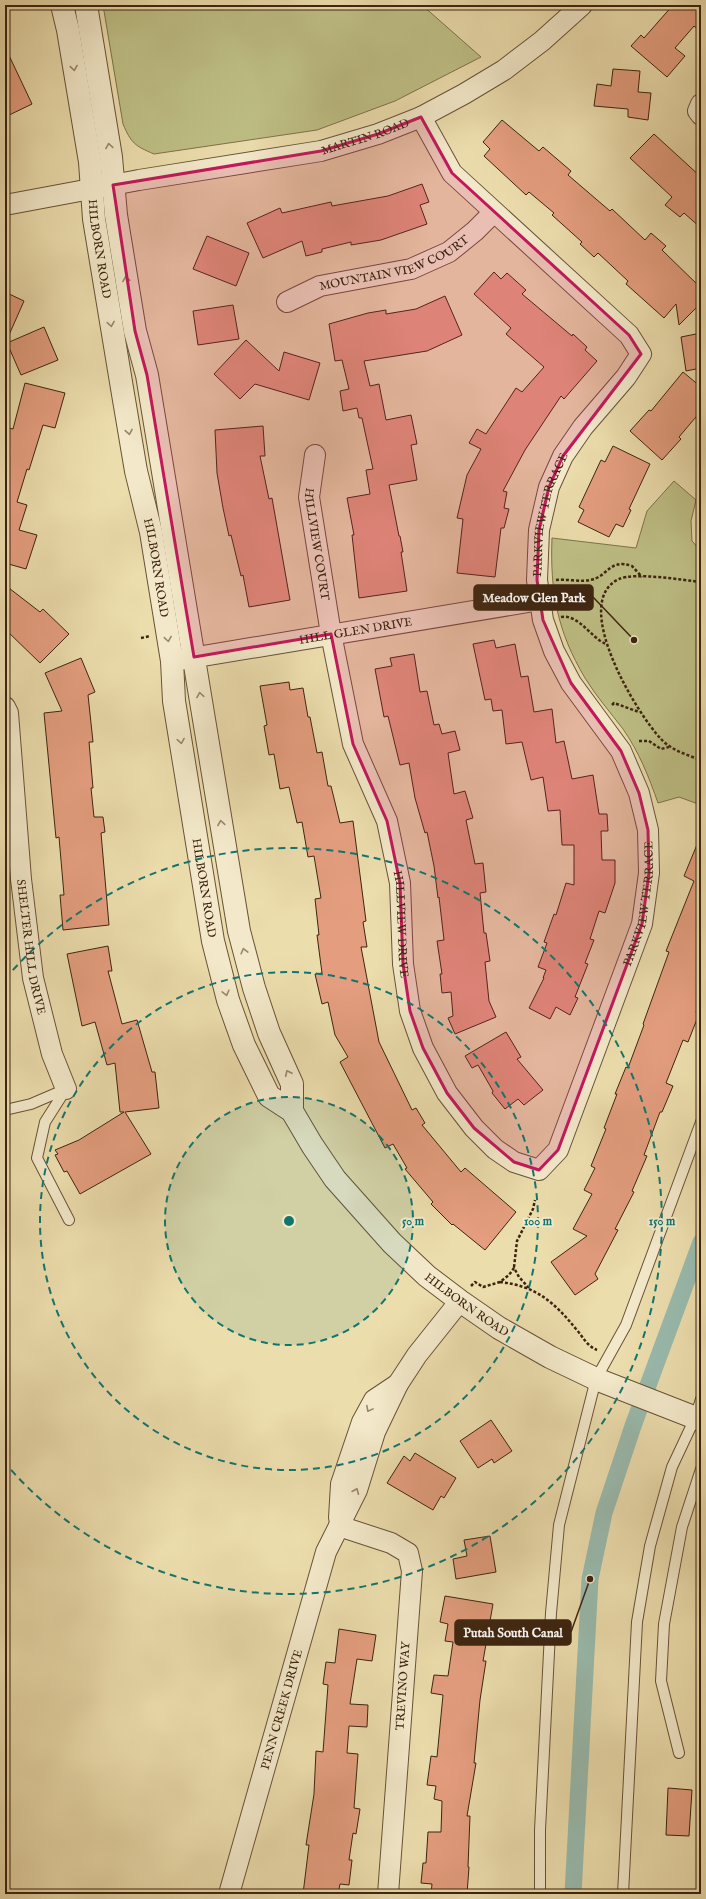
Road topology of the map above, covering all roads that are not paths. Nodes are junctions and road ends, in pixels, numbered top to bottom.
1 (62, 5) edge
2 (86, 5) edge
3 (582, 5) edge
4 (701, 104) edge
5 (701, 115) edge
6 (421, 117) junction
7 (113, 185) junction
8 (92, 189) junction
9 (5, 205) edge
10 (494, 212) junction
11 (287, 302) dead end
12 (315, 454) dead end
13 (540, 600) junction
14 (330, 634) junction
15 (194, 657) junction
16 (172, 661) junction
17 (5, 707) edge
18 (13, 880) edge
19 (66, 1089) junction
20 (5, 1110) edge
21 (292, 1112) junction
22 (701, 1122) edge
23 (539, 1170) joint
24 (69, 1220) dead end
25 (460, 1301) junction
26 (602, 1381) junction
27 (398, 1384) junction
28 (695, 1413) edge
29 (375, 1432) junction
30 (349, 1460) junction
31 (701, 1469) edge
32 (339, 1526) junction
33 (679, 1753) dead end
34 (229, 1894) edge
35 (388, 1894) edge
36 (540, 1894) edge
37 (624, 1894) edge

1 -> 8 street, HILBORN ROAD
7 -> 2 street, HILBORN ROAD
3 - 6 street, MARTIN ROAD
4 - 5 street
6 - 7 street, MARTIN ROAD
6 - 10 street, PARKVIEW TERRACE
7 - 8 street, MARTIN ROAD
15 -> 7 street, HILBORN ROAD
8 - 9 street, MARTIN ROAD
8 -> 16 street, HILBORN ROAD
10 - 11 street, MOUNTAIN VIEW COURT
10 - 13 street, PARKVIEW TERRACE
12 - 14 street, HILLVIEW COURT
13 - 14 street, HILL GLEN DRIVE
13 - 23 street, PARKVIEW TERRACE
14 - 15 street, HILL GLEN DRIVE
14 - 23 street, HILLVIEW DRIVE
15 - 16 street, HILL GLEN DRIVE
21 -> 15 street, HILBORN ROAD
16 -> 21 street, HILBORN ROAD
17 - 18 street, SHELTER HILL DRIVE
18 - 19 street, SHELTER HILL DRIVE
19 - 20 lane
19 - 24 lane
21 - 25 street, HILBORN ROAD
22 - 26 lane
25 - 26 street, HILBORN ROAD
25 - 27 street, PENN CREEK DRIVE
26 - 28 street, HILBORN ROAD
26 - 36 lane
27 - 29 street, PENN CREEK DRIVE
27 -> 30 street, PENN CREEK DRIVE
28 - 37 lane
29 - 30 street, PENN CREEK DRIVE
32 -> 29 street, PENN CREEK DRIVE
30 - 32 street, PENN CREEK DRIVE
31 - 33 lane
32 - 34 street, PENN CREEK DRIVE
32 - 35 street, TREVINO WAY

